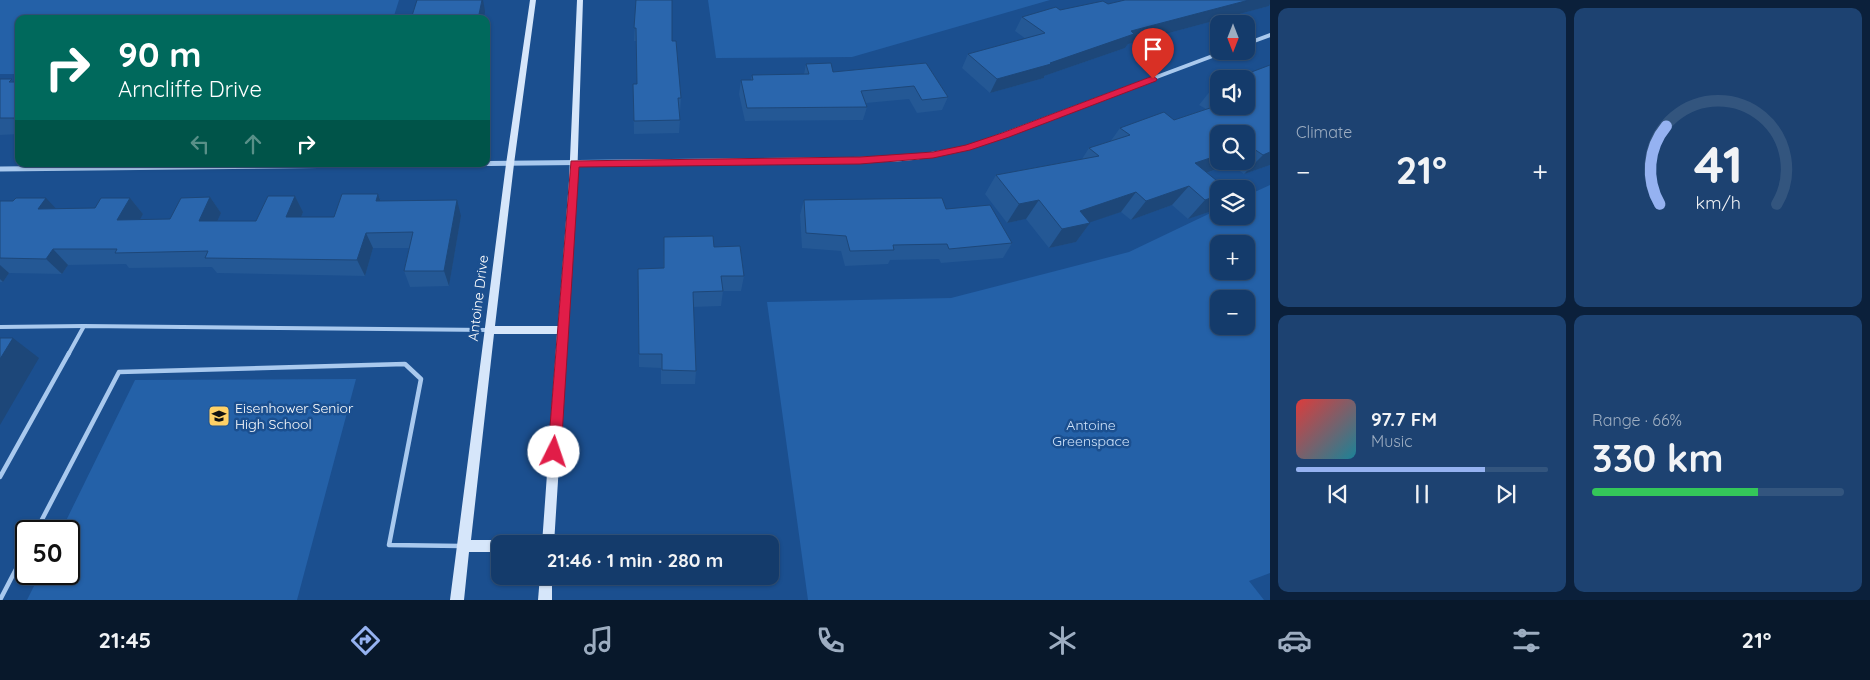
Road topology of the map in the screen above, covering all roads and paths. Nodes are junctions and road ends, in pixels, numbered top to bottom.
1 (533, 0) edge
2 (580, 0) edge
3 (1270, 35) edge
4 (1255, 41) edge
5 (1210, 57) edge
6 (490, 164) edge
7 (510, 164) junction
8 (574, 164) junction
9 (204, 167) edge
10 (0, 169) edge
11 (84, 326) junction
12 (0, 327) edge
13 (490, 330) junction
14 (563, 330) junction
15 (0, 477) edge
16 (42, 520) edge
17 (549, 535) edge
18 (463, 546) junction
19 (491, 546) edge
20 (15, 571) edge
21 (546, 585) edge
22 (0, 600) edge
23 (457, 600) edge
24 (545, 600) edge

1 - 7 main road, Antoine Drive
2 - 8 main road
3 - 4 street
5 - 8 street
6 - 7 street
7 - 8 street
7 - 13 main road, Antoine Drive
8 - 14 main road
9 - 10 street
11 - 12 lane
11 - 13 lane
11 - 15 lane
13 - 14 main road
13 - 18 main road, Antoine Drive
14 - 17 main road
16 - 18 lane
18 - 19 main road
18 - 23 main road, Antoine Drive
20 - 22 lane
21 - 24 main road

